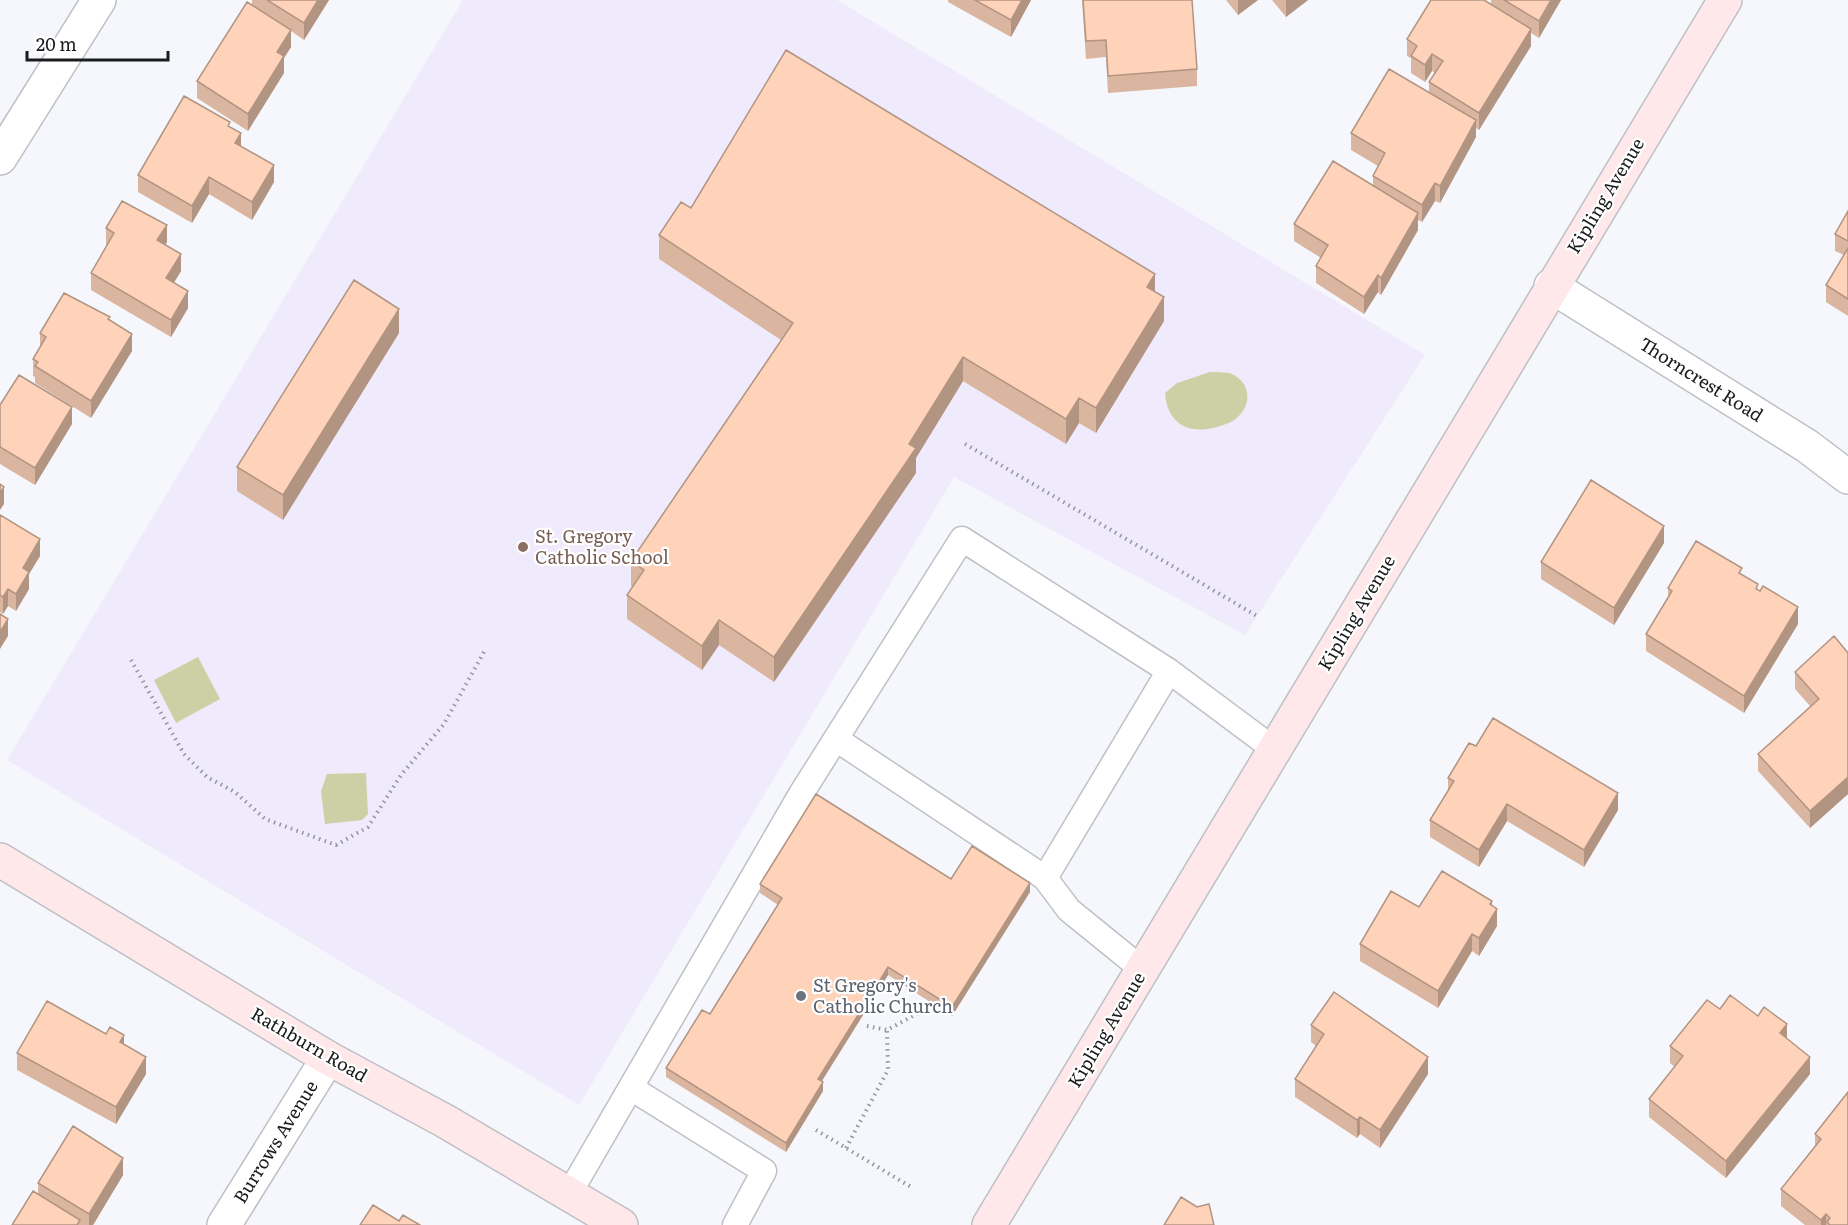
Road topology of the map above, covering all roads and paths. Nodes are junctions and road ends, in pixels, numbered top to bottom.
1 (99, 0) edge
2 (1725, 0) edge
3 (0, 158) edge
4 (1551, 286) junction
5 (965, 444) dead end
6 (1848, 477) edge
7 (1257, 616) dead end
8 (484, 652) dead end
9 (131, 660) dead end
10 (1168, 671) junction
11 (836, 739) junction
12 (1275, 750) junction
13 (0, 860) edge
14 (1045, 878) junction
15 (1143, 970) junction
16 (920, 1012) dead end
17 (867, 1026) dead end
18 (887, 1030) junction
19 (328, 1058) junction
20 (631, 1088) junction
21 (816, 1130) dead end
22 (846, 1148) junction
23 (911, 1187) dead end
24 (569, 1194) junction
25 (224, 1225) edge
26 (621, 1225) edge
27 (735, 1225) edge
28 (988, 1225) edge

1 - 3 street
2 - 4 main road, Kipling Avenue
4 - 6 street, Thorncrest Road
4 - 12 main road, Kipling Avenue
5 - 7 path
8 - 9 path
10 - 11 lane
10 - 12 lane
10 - 14 lane
11 - 14 lane
11 - 20 lane
12 - 15 main road, Kipling Avenue
13 - 19 main road, Rathburn Road
14 - 15 lane
15 - 28 main road, Kipling Avenue
16 - 18 path
17 - 18 path
18 - 22 path
19 - 24 main road, Rathburn Road
19 - 25 street, Burrows Avenue
20 - 24 lane
20 - 27 lane
21 - 22 path
22 - 23 path
24 - 26 main road, Rathburn Road

